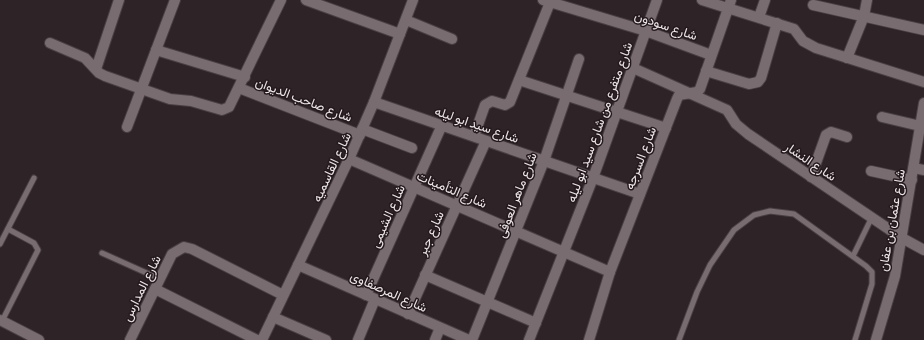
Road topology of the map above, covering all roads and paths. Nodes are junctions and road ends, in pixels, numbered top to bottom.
1 (119, 0) edge
2 (281, 0) edge
3 (413, 0) edge
4 (657, 0) edge
5 (702, 0) edge
6 (765, 0) edge
7 (867, 0) edge
8 (171, 1) edge
9 (310, 1) edge
10 (548, 1) edge
11 (730, 4) edge
12 (813, 5) dead end
13 (864, 16) junction
14 (759, 17) junction
15 (406, 20) junction
16 (777, 23) junction
17 (924, 30) edge
18 (646, 31) junction
19 (400, 34) junction
20 (452, 38) dead end
21 (50, 43) dead end
22 (156, 50) junction
23 (711, 55) junction
24 (579, 58) dead end
25 (847, 58) junction
26 (633, 68) junction
27 (96, 69) junction
28 (706, 71) junction
29 (245, 77) junction
30 (519, 80) junction
31 (924, 82) edge
32 (239, 88) junction
33 (141, 89) junction
34 (687, 93) junction
35 (566, 96) junction
36 (374, 102) junction
37 (924, 103) edge
38 (617, 112) junction
39 (882, 117) dead end
40 (442, 125) junction
41 (922, 126) edge
42 (127, 128) dead end
43 (666, 128) junction
44 (361, 132) junction
45 (474, 136) junction
46 (847, 137) dead end
47 (486, 141) junction
48 (412, 148) dead end
49 (349, 159) junction
50 (544, 161) junction
51 (919, 169) edge
52 (871, 171) dead end
53 (811, 177) junction
54 (34, 178) dead end
55 (593, 178) junction
56 (912, 180) junction
57 (414, 187) junction
58 (640, 194) junction
59 (456, 206) junction
60 (872, 217) junction
61 (8, 229) junction
62 (516, 231) junction
63 (902, 238) junction
64 (0, 244) edge
65 (924, 250) edge
66 (564, 252) junction
67 (102, 254) dead end
68 (853, 256) junction
69 (298, 265) junction
70 (610, 272) junction
71 (425, 275) junction
72 (160, 279) junction
73 (155, 289) junction
74 (284, 295) junction
75 (370, 297) junction
76 (488, 302) junction
77 (408, 314) junction
78 (273, 317) junction
79 (1, 320) edge
80 (536, 323) junction
81 (440, 328) junction
82 (39, 340) edge
83 (130, 340) edge
84 (257, 340) edge
85 (262, 340) edge
86 (326, 340) edge
87 (358, 340) edge
88 (435, 340) edge
89 (469, 340) edge
90 (472, 340) edge
91 (528, 340) edge
92 (589, 340) edge
93 (679, 340) edge
94 (854, 340) edge
95 (876, 340) edge

1 - 27 street
2 - 29 street
3 - 15 street, شارع القاسميه
4 - 18 street, شارع متفرع من شارع سيد ابو ليله
5 - 11 street
6 - 14 street
7 - 13 street
8 - 22 street
9 - 19 street
10 - 18 street, شارع سودون
10 - 30 street
11 - 14 street
11 - 23 street, شارع السرجه
12 - 13 street
13 - 17 street
13 - 25 street
14 - 16 street
15 - 19 street, شارع القاسميه
15 - 20 street
16 - 25 street
16 - 28 street
18 - 23 street, شارع سودون
18 - 26 street, شارع متفرع من شارع سيد ابو ليله
19 - 36 street, شارع القاسميه
21 - 27 street
22 - 29 street
22 - 33 street
23 - 28 street, شارع السرجه
24 - 35 street, شارع ماهر العوفى
25 - 31 street
26 - 34 street, شارع النشار
26 - 38 street, شارع متفرع من شارع سيد ابو ليله
27 - 33 street
28 - 34 street, شارع السرجه
29 - 32 street
30 - 35 street
30 - 45 street
32 - 33 street
32 - 44 street, شارع صاحب الديوان
33 - 42 street
34 - 43 street, شارع السرجه
34 - 53 street, شارع النشار
35 - 38 street
35 - 50 street, شارع ماهر العوفى
36 - 40 street, شارع سيد ابو ليله
36 - 44 street, شارع القاسميه
37 - 41 street, شارع عثمان بن عفان
38 - 43 street
38 - 55 street, شارع متفرع من شارع سيد ابو ليله
39 - 41 street
40 - 45 street, شارع سيد ابو ليله
40 - 57 street, شارع الشيمى
41 - 51 street, شارع عثمان بن عفان
43 - 58 street, شارع السرجه
44 - 48 street, شارع صاحب الديوان
44 - 49 street, شارع القاسميه
45 - 47 street, شارع سيد ابو ليله
46 - 53 street
47 - 50 street, شارع سيد ابو ليله
47 - 59 street, شارع جبر
49 - 57 street, شارع التأمينات
49 - 69 street, شارع القاسميه
50 - 55 street, شارع سيد ابو ليله
50 - 62 street, شارع ماهر العوفى
51 - 56 street, شارع عثمان بن عفان
52 - 56 street
53 - 60 street, شارع النشار
54 - 61 lane
55 - 58 street, شارع سيد ابو ليله
55 - 66 street, شارع متفرع من شارع سيد ابو ليله
56 - 63 street, شارع عثمان بن عفان
57 - 59 street, شارع التأمينات
57 - 75 street, شارع الشيمى
58 - 70 street, شارع السرجه
59 - 62 street, شارع التأمينات
59 - 71 street, شارع جبر
60 - 63 street, شارع النشار
60 - 68 lane
61 - 64 lane
61 - 79 lane
62 - 66 street, شارع التأمينات
62 - 76 street, شارع ماهر العوفى
63 - 65 street, شارع النشار
63 - 95 street, شارع عثمان بن عفان
66 - 70 street, شارع التأمينات
66 - 80 street, شارع متفرع من شارع سيد ابو ليله
67 - 72 lane
68 - 93 lane
68 - 94 lane
69 - 74 street, شارع القاسميه
69 - 75 street, شارع المرصفاوى
70 - 92 street, شارع السرجه
71 - 76 street
71 - 77 street, شارع جبر
72 - 73 street, شارع المدارس
72 - 74 street, شارع المدارس
73 - 83 street, شارع المدارس
73 - 84 street
74 - 78 street, شارع القاسميه
75 - 77 street, شارع المرصفاوى
75 - 87 street, شارع الشيمى
76 - 80 street
76 - 90 street, شارع ماهر العوفى
77 - 81 street, شارع المرصفاوى
78 - 85 street, شارع القاسميه
78 - 86 street
79 - 82 street
80 - 91 street, شارع متفرع من شارع سيد ابو ليله
81 - 88 street
81 - 89 street, شارع المرصفاوى

